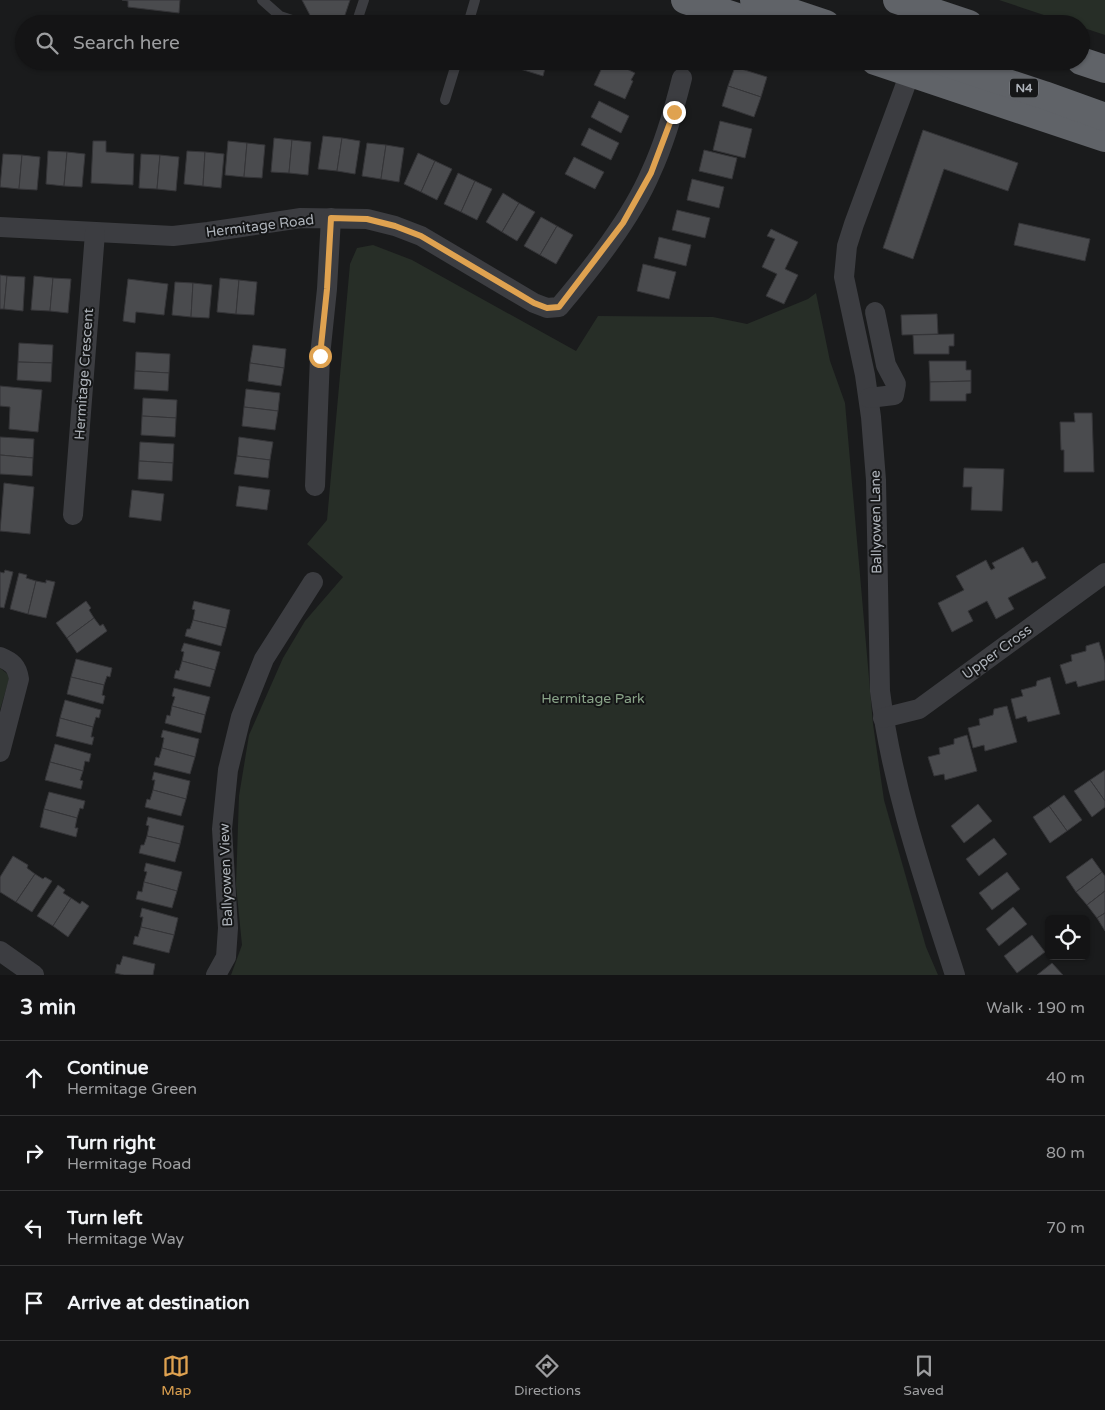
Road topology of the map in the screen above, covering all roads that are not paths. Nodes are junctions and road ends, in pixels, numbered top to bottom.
1 (262, 0) edge
2 (364, 0) edge
3 (475, 0) edge
4 (685, 0) edge
5 (754, 0) edge
6 (897, 0) edge
7 (279, 15) edge
8 (359, 15) edge
9 (471, 15) edge
10 (731, 15) edge
11 (799, 15) edge
12 (943, 15) edge
13 (1090, 64) edge
14 (1105, 69) edge
15 (454, 70) edge
16 (901, 70) edge
17 (968, 70) edge
18 (910, 73) junction
19 (682, 78) dead end
20 (445, 100) dead end
21 (1105, 117) edge
22 (1105, 138) edge
23 (331, 218) junction
24 (0, 227) edge
25 (95, 233) junction
26 (875, 312) dead end
27 (868, 398) junction
28 (315, 486) dead end
29 (73, 516) dead end
30 (1105, 573) edge
31 (313, 582) dead end
32 (0, 657) edge
33 (883, 718) junction
34 (0, 752) edge
35 (0, 950) edge
36 (34, 975) edge
37 (216, 975) edge
38 (955, 975) edge

1 - 7 lane
2 - 8 lane
3 - 9 lane
4 - 10 highway
5 - 11 highway
6 - 12 highway
13 - 14 highway
15 - 20 lane
16 - 18 highway
17 - 21 highway, N4
18 - 22 highway
18 - 27 street, Ballyowen Lane
19 - 23 street, Hermitage Road
23 - 25 street, Hermitage Road
23 - 28 street
24 - 25 street, Hermitage Road
25 - 29 street, Hermitage Crescent
26 - 27 street
27 - 33 street, Ballyowen Lane
30 - 33 street, Upper Cross
31 - 37 street, Ballyowen View
32 - 34 street
33 - 38 street, Ballyowen Lane
35 - 36 street

